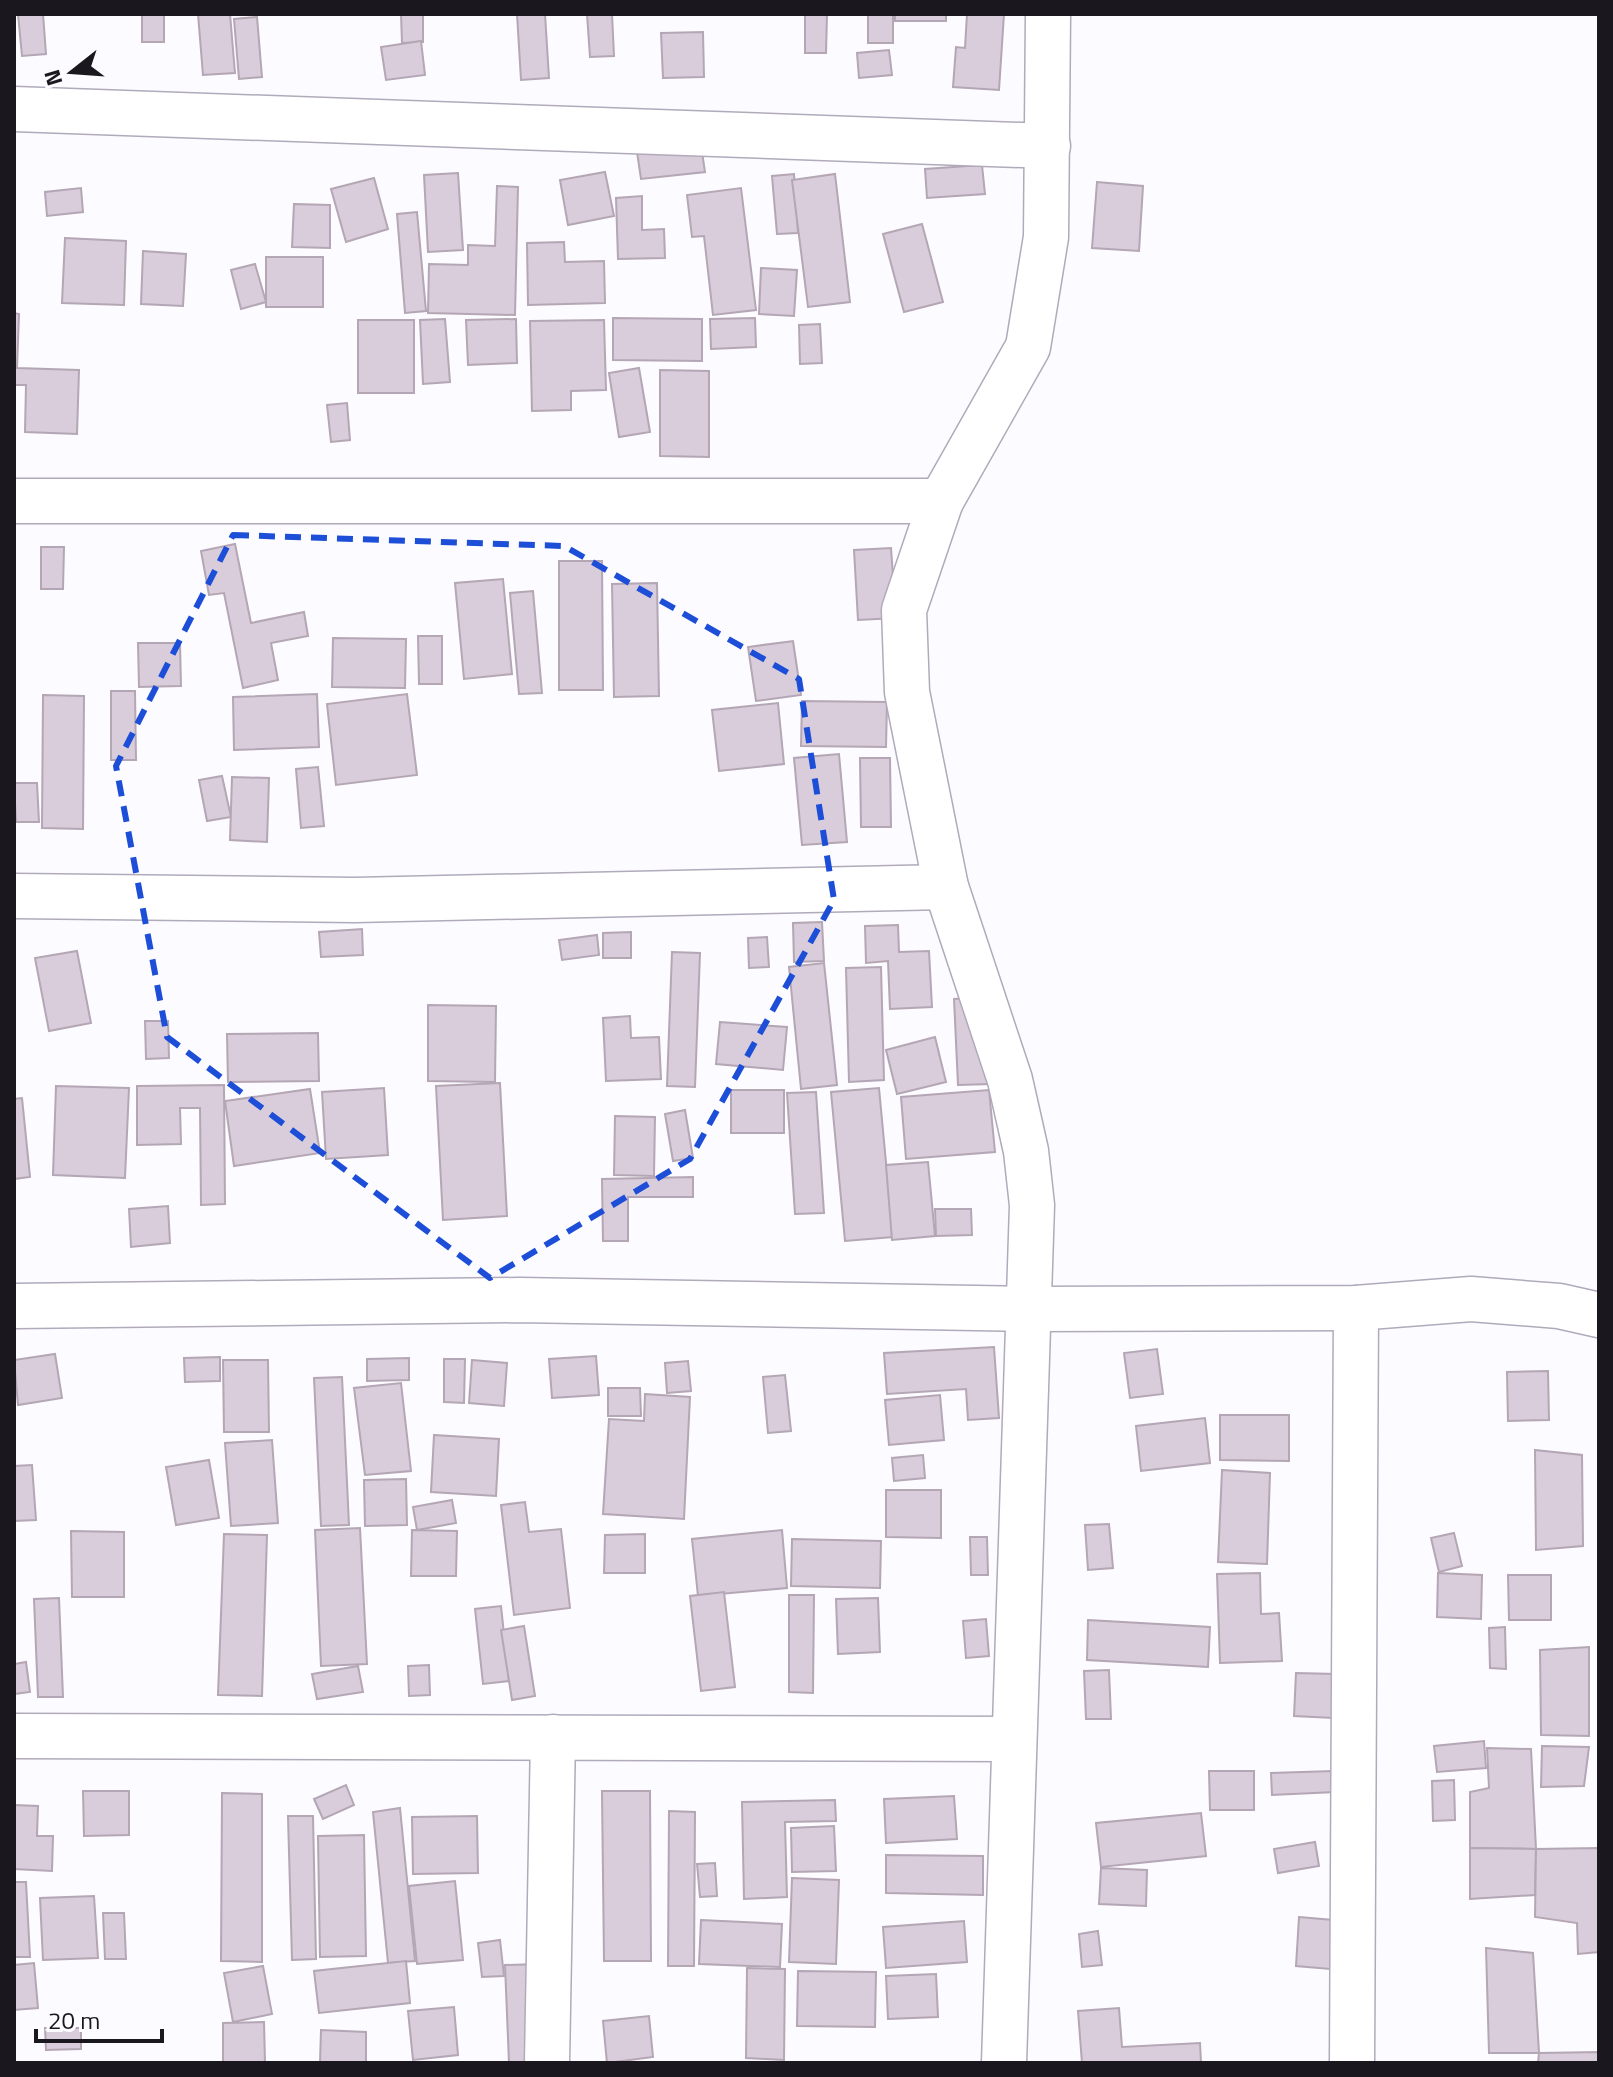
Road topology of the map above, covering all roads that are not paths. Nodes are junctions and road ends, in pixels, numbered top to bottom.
1 (1048, 14) edge
2 (14, 109) edge
3 (1048, 146) junction
4 (14, 501) edge
5 (941, 501) junction
6 (946, 887) junction
7 (14, 896) edge
8 (14, 1306) edge
9 (1356, 1308) junction
10 (1029, 1309) junction
11 (1599, 1315) edge
12 (14, 1736) edge
13 (553, 1737) junction
14 (1014, 1739) junction
15 (547, 2063) edge
16 (1004, 2063) edge
17 (1352, 2063) edge

1 - 3 street
2 - 3 street
3 - 5 street
4 - 5 street
5 - 6 street
6 - 7 street
6 - 10 street
8 - 10 street
9 - 10 street
9 - 11 street
9 - 17 street
10 - 14 street
12 - 13 street
13 - 14 street
13 - 15 street
14 - 16 street

